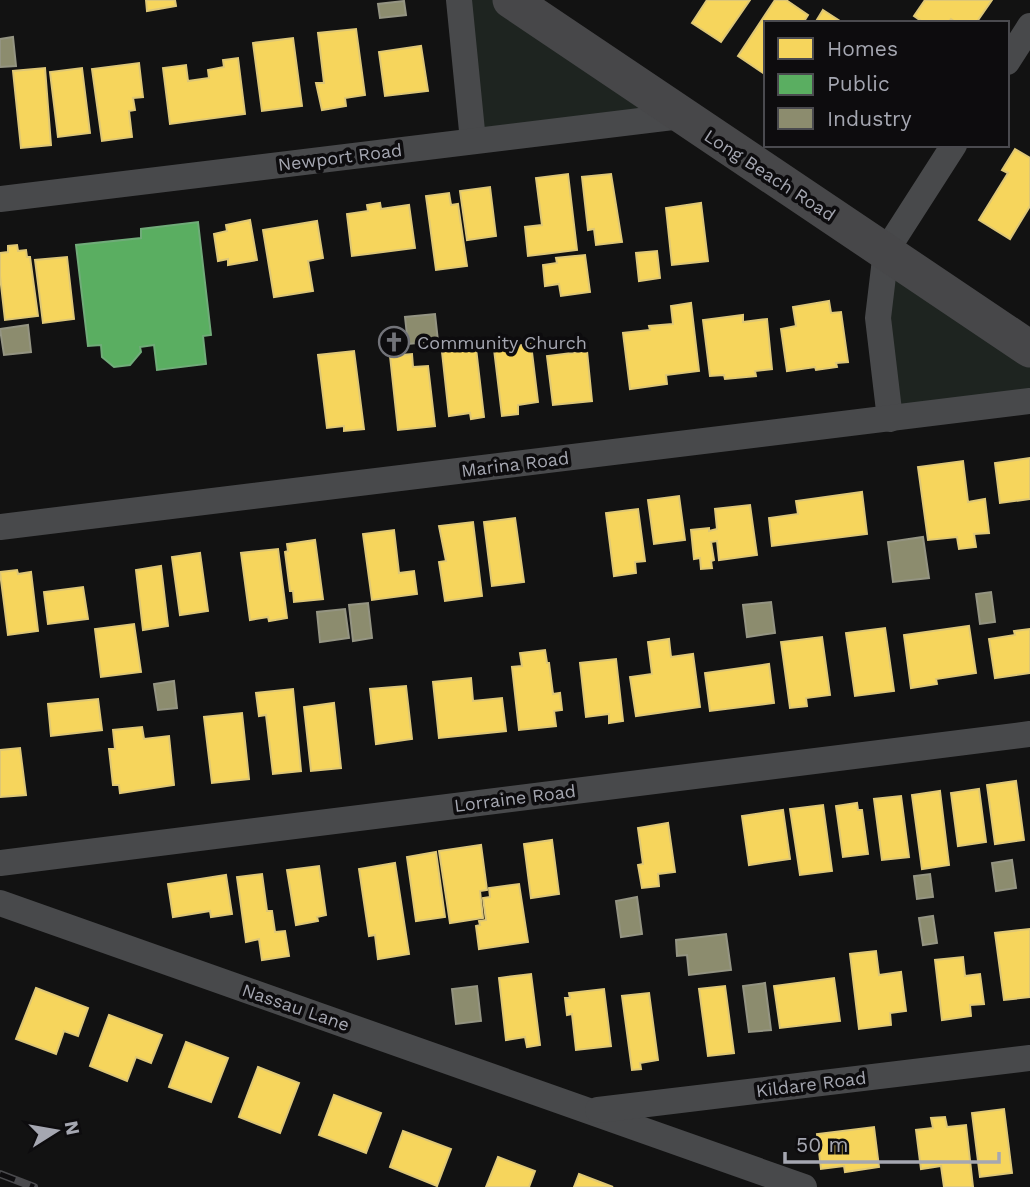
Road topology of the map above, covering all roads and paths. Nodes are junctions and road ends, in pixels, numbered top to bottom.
1 (459, 0) edge
2 (511, 0) edge
3 (1030, 26) edge
4 (1009, 59) edge
5 (681, 116) junction
6 (473, 141) junction
7 (953, 147) edge
8 (0, 199) edge
9 (886, 251) junction
10 (1030, 349) edge
11 (1030, 401) edge
12 (890, 419) junction
13 (0, 527) edge
14 (1030, 734) edge
15 (0, 863) edge
16 (0, 903) edge
17 (1030, 1058) edge
18 (593, 1111) junction
19 (804, 1187) edge

1 - 6 street
2 - 5 main road, Long Beach Road
3 - 4 street
5 - 6 street, Newport Road
5 - 9 main road, Long Beach Road
6 - 8 street, Newport Road
7 - 9 street
9 - 10 main road, Long Beach Road
9 - 12 street
11 - 12 street, Marina Road
12 - 13 street, Marina Road
14 - 15 street, Lorraine Road
16 - 18 street, Nassau Lane
17 - 18 street, Kildare Road
18 - 19 street, Nassau Lane

